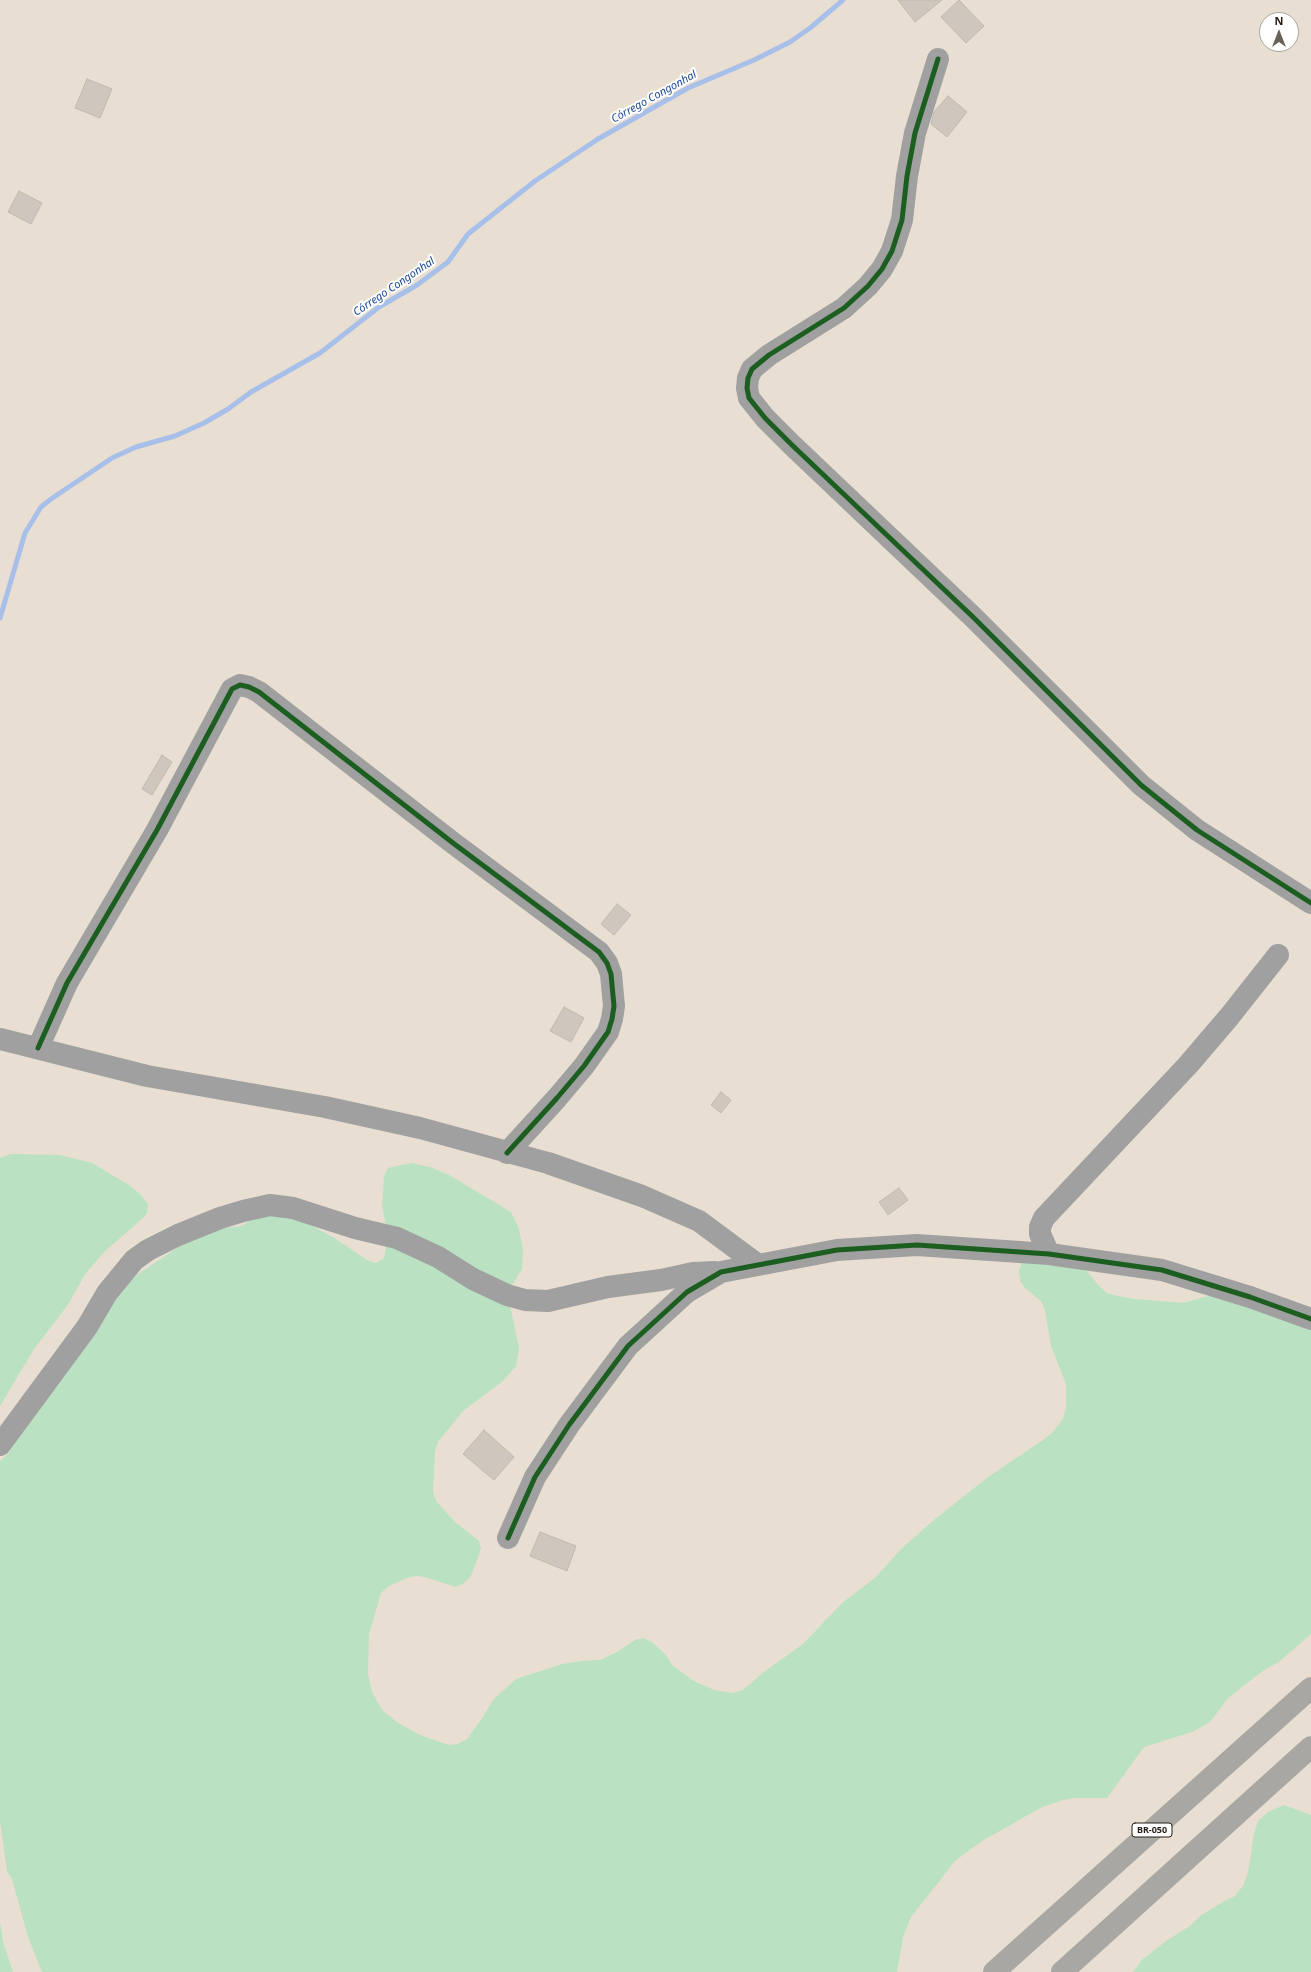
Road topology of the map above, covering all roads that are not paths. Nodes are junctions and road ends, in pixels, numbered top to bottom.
1 (938, 59) dead end
2 (1311, 903) edge
3 (1278, 955) dead end
4 (0, 1039) edge
5 (38, 1048) junction
6 (507, 1152) junction
7 (1050, 1254) junction
8 (756, 1264) junction
9 (721, 1272) junction
10 (1311, 1319) edge
11 (0, 1445) edge
12 (508, 1538) dead end
13 (1311, 1688) edge
14 (1311, 1747) edge
15 (994, 1972) edge
16 (1062, 1972) edge

1 - 2 street
3 - 7 street
4 - 5 street
5 - 6 street
5 - 6 street
6 - 8 street
7 - 8 street
7 - 10 street
8 - 9 street
9 - 11 street
9 - 12 street
13 - 15 highway, BR-050
14 - 16 highway

